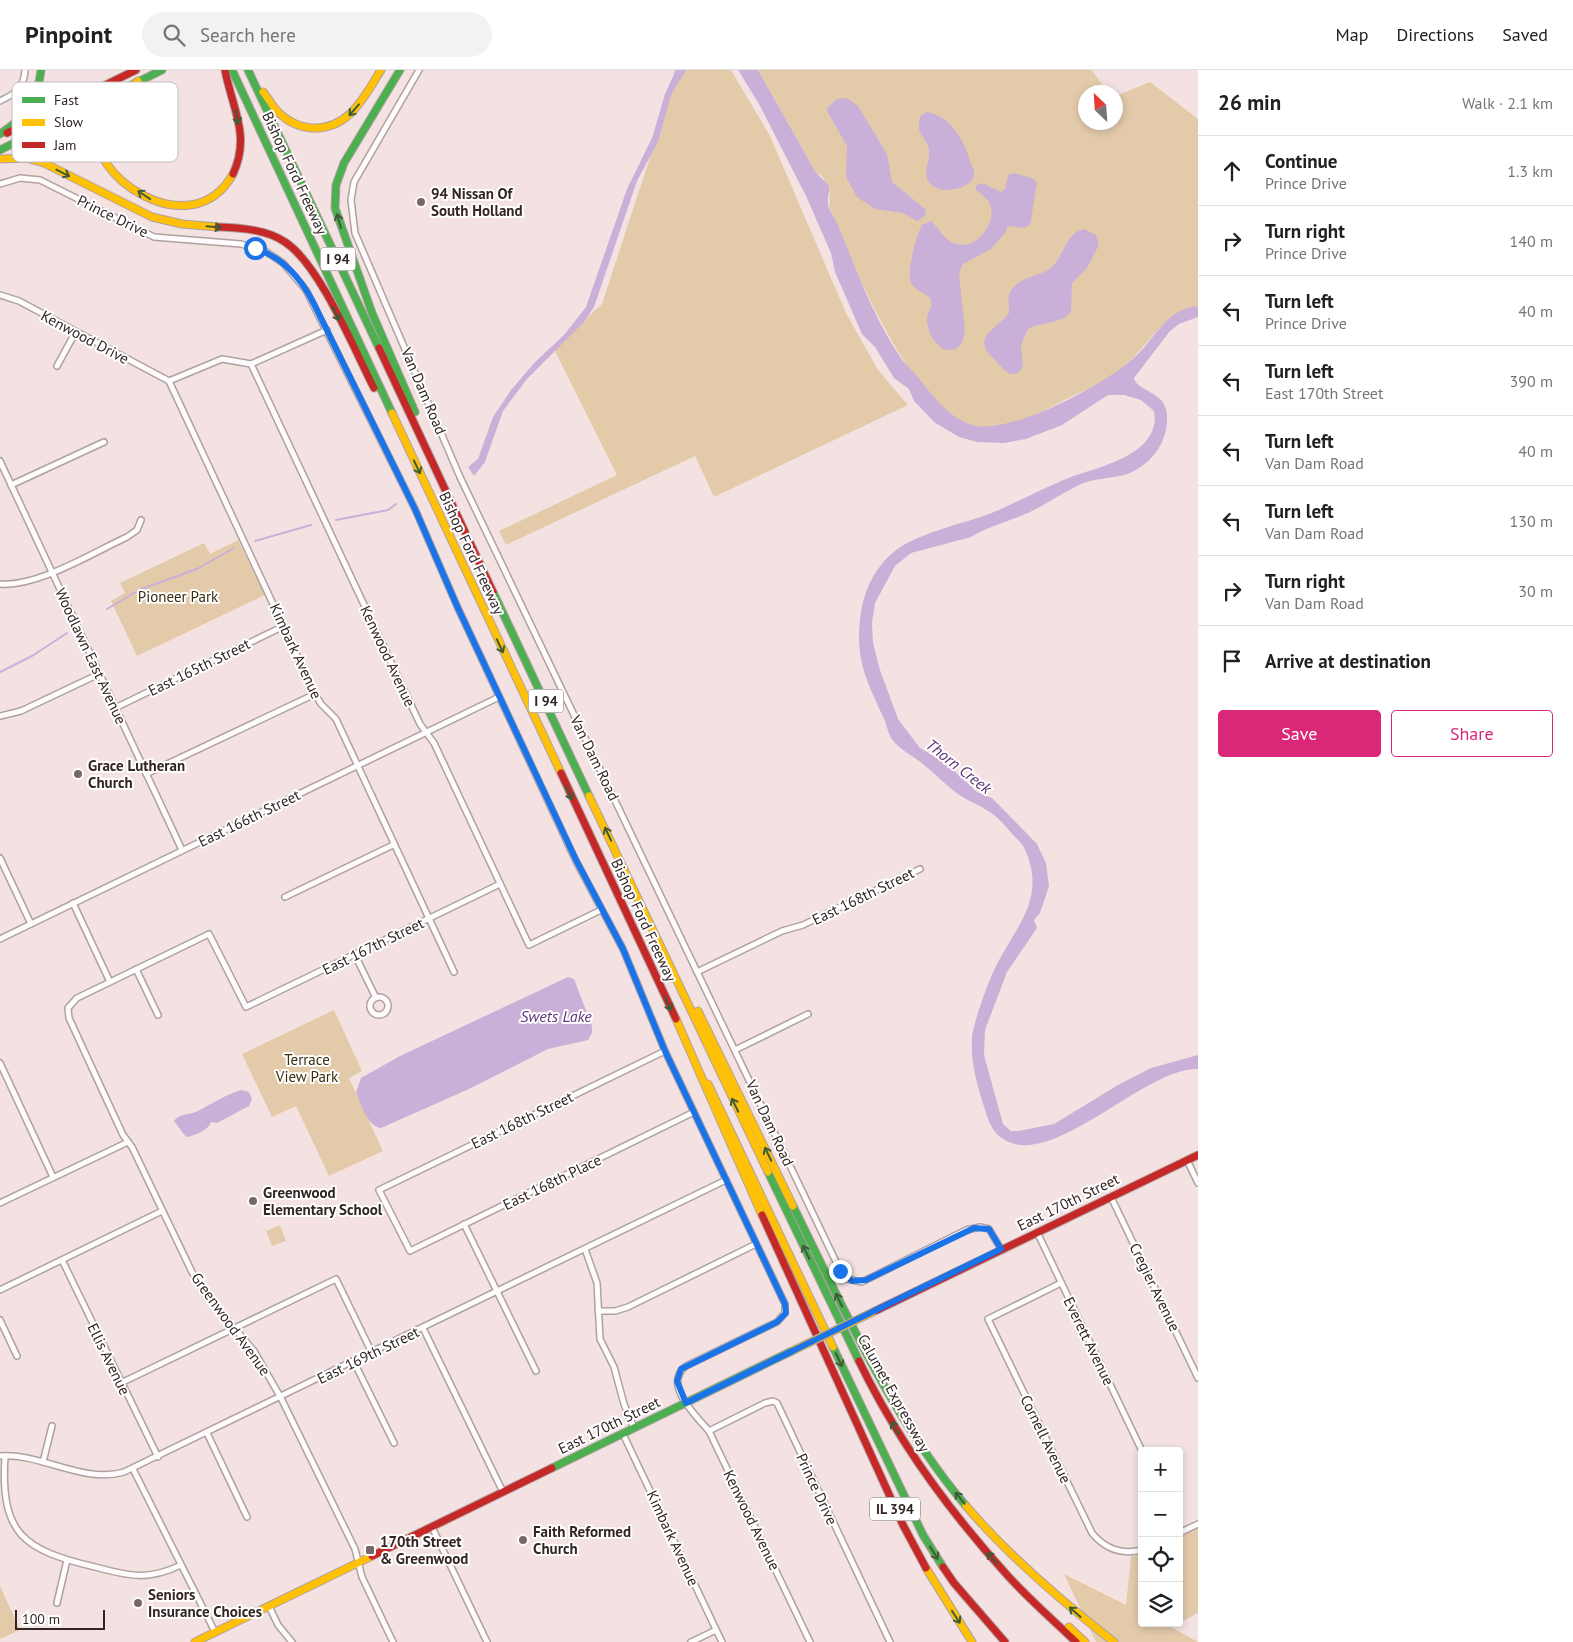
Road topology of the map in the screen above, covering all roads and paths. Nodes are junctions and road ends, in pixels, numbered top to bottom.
1 (136, 70) edge
2 (162, 70) edge
3 (225, 70) edge
4 (232, 70) edge
5 (381, 70) edge
6 (400, 70) edge
7 (419, 70) edge
8 (249, 71) edge
9 (138, 81) edge
10 (111, 82) edge
11 (12, 94) edge
12 (0, 101) edge
13 (12, 127) edge
14 (12, 129) edge
15 (0, 135) edge
16 (12, 144) edge
17 (0, 150) edge
18 (40, 162) edge
19 (105, 162) edge
20 (0, 184) edge
21 (0, 295) edge
22 (326, 330) junction
23 (75, 333) junction
24 (251, 364) junction
25 (57, 366) dead end
26 (169, 381) junction
27 (396, 423) junction
28 (104, 442) dead end
29 (426, 446) junction
30 (0, 461) edge
31 (11, 485) junction
32 (141, 520) dead end
33 (52, 572) junction
34 (0, 584) edge
35 (284, 626) junction
36 (99, 674) junction
37 (315, 694) junction
38 (499, 697) junction
39 (115, 708) junction
40 (0, 716) edge
41 (426, 732) junction
42 (358, 765) junction
43 (146, 774) junction
44 (394, 845) junction
45 (182, 850) junction
46 (0, 858) edge
47 (920, 869) dead end
48 (500, 884) junction
49 (285, 898) dead end
50 (73, 903) junction
51 (601, 910) junction
52 (429, 919) junction
53 (31, 924) junction
54 (0, 939) edge
55 (355, 955) junction
56 (666, 957) junction
57 (136, 970) junction
58 (454, 972) dead end
59 (697, 972) junction
60 (110, 982) junction
61 (376, 998) dead end
62 (808, 1014) dead end
63 (158, 1015) dead end
64 (689, 1048) junction
65 (736, 1050) junction
66 (665, 1051) junction
67 (0, 1063) edge
68 (694, 1112) junction
69 (128, 1142) junction
70 (1198, 1155) edge
71 (1187, 1160) junction
72 (53, 1177) junction
73 (726, 1180) junction
74 (1198, 1183) edge
75 (1111, 1197) junction
76 (0, 1203) edge
77 (162, 1211) junction
78 (464, 1224) junction
79 (1037, 1232) junction
80 (756, 1244) junction
81 (585, 1249) junction
82 (1001, 1249) junction
83 (410, 1251) joint
84 (62, 1260) junction
85 (1061, 1283) junction
86 (0, 1290) edge
87 (497, 1291) junction
88 (598, 1311) junction
89 (0, 1320) edge
90 (423, 1328) junction
91 (235, 1329) junction
92 (372, 1353) junction
93 (17, 1356) dead end
94 (354, 1362) junction
95 (536, 1371) dead end
96 (1198, 1378) edge
97 (121, 1383) junction
98 (281, 1398) junction
99 (686, 1403) junction
100 (52, 1426) dead end
101 (634, 1428) junction
102 (709, 1431) junction
103 (206, 1433) junction
104 (623, 1434) junction
105 (394, 1444) dead end
106 (1140, 1447) edge
107 (3, 1456) edge
108 (158, 1457) junction
109 (43, 1462) junction
110 (133, 1468) junction
111 (503, 1492) junction
112 (247, 1518) dead end
113 (1198, 1524) edge
114 (432, 1526) junction
115 (1183, 1530) edge
116 (1138, 1551) edge
117 (67, 1560) junction
118 (358, 1562) junction
119 (181, 1564) junction
120 (1009, 1577) junction
121 (57, 1603) dead end
122 (269, 1606) junction
123 (716, 1630) junction
124 (215, 1632) junction
125 (971, 1641) edge
126 (195, 1642) edge
127 (292, 1642) edge
128 (393, 1642) edge
129 (487, 1642) edge
130 (691, 1642) edge
131 (722, 1642) edge
132 (810, 1642) edge
133 (890, 1642) edge
134 (1005, 1642) edge
135 (1076, 1642) edge
136 (1085, 1642) edge
137 (1114, 1642) edge

1 - 10 main road
2 - 9 main road
3 -> 19 main road
4 - 27 main road, Bishop Ford Freeway / I 94
5 -> 8 main road
29 -> 6 main road
7 - 59 street, Van Dam Road
8 - 29 main road, Bishop Ford Freeway / I 94
11 - 12 street
13 - 15 main road
14 - 15 main road
16 - 17 main road
18 -> 27 main road
20 - 22 street, Prince Drive
21 - 23 street, Kenwood Drive
22 - 24 street
22 - 38 street, Prince Drive
23 - 25 street
23 - 26 street, Kenwood Drive
24 - 26 street
24 - 41 street, Kenwood Avenue
26 - 35 street, Kimbark Avenue
27 -> 64 main road, Bishop Ford Freeway / I 94
28 - 31 street
56 -> 29 main road, Bishop Ford Freeway / I 94
30 - 31 street, Woodlawn East Avenue
31 - 33 street, Woodlawn East Avenue
32 - 33 street
33 - 34 street
33 - 36 street, Woodlawn East Avenue
35 - 37 street, Kimbark Avenue
35 - 39 street, East 165th Street
36 - 39 street, Woodlawn East Avenue
36 - 40 street
37 - 42 street, Kimbark Avenue
37 - 43 street
38 - 41 street, East 166th Street
38 - 51 street, Prince Drive
39 - 43 street, Woodlawn East Avenue
41 - 42 street, East 166th Street
41 - 48 street, Kenwood Avenue
42 - 44 street, Kimbark Avenue
42 - 45 street, East 166th Street
43 - 45 street, Woodlawn East Avenue
44 - 49 street
44 - 52 street, Kimbark Avenue
45 - 50 street, East 166th Street
46 - 53 street
47 - 59 street, East 168th Street
48 - 51 street, Kenwood Avenue
48 - 52 street, East 167th Street
50 - 53 street, East 166th Street
50 - 60 street
51 - 66 street, Prince Drive
52 - 55 street, East 167th Street
52 - 58 street, Kimbark Avenue
53 - 54 street, East 166th Street
55 - 57 street, East 167th Street
55 - 61 street
120 -> 56 main road, Calumet Expressway / IL 394
137 -> 56 main road, I 94
57 - 60 street
57 - 63 street
59 - 65 street, Van Dam Road
60 - 69 street, Greenwood Avenue
62 - 65 street
64 -> 125 main road, IL 394
64 -> 134 main road, I 94
65 - 82 street, Van Dam Road
66 - 68 street, Prince Drive
66 - 83 street, East 168th Street
67 - 72 street
68 - 73 street, Prince Drive
68 - 78 street, East 168th Place
69 - 72 street
69 - 77 street, Greenwood Avenue
70 - 71 main road, East 170th Street
71 - 74 street
71 - 75 main road, East 170th Street
72 - 76 street
73 - 80 street, Prince Drive
73 - 81 street, East 169th Street
75 - 79 main road, East 170th Street
75 - 96 street, Cregier Avenue
77 - 84 street
77 - 91 street, Greenwood Avenue
78 - 83 street, East 168th Place
78 - 87 street
79 - 82 main road, East 170th Street
79 - 85 street, Everett Avenue
80 - 88 street
80 - 99 street, Prince Drive
81 - 87 street, East 169th Street
81 - 88 street
82 - 99 main road, East 170th Street, bridge
84 - 86 street
84 - 97 street, Ellis Avenue
85 - 106 street, Everett Avenue
85 - 116 street, Cornell Avenue
87 - 90 street, East 169th Street
87 - 95 street
88 - 101 street
89 - 93 street
90 - 92 street, East 169th Street
90 - 111 street
91 - 92 street
91 - 97 street
91 - 98 street, Greenwood Avenue
92 - 94 street, East 169th Street
94 - 98 street, East 169th Street
94 - 105 street
97 - 108 street, Ellis Avenue
98 - 103 street, East 169th Street
98 - 118 street, Greenwood Avenue
99 - 101 main road, East 170th Street
99 - 102 street, Kenwood Avenue
100 - 109 street
101 - 104 main road, East 170th Street
102 - 132 street, Kenwood Avenue
102 - 133 street, Prince Drive
103 - 108 street, East 169th Street
103 - 112 street
104 - 111 main road, East 170th Street
104 - 123 street, Kimbark Avenue
107 - 109 street, East 169th Street
107 - 117 street
108 - 110 street, East 169th Street
109 - 110 street, East 169th Street
110 - 119 street
111 - 114 main road, East 170th Street
113 - 115 street
114 - 118 main road, East 170th Street
114 - 129 street
117 - 119 street
117 - 121 street
118 - 122 main road, East 170th Street
118 - 128 street, Greenwood Avenue
119 - 124 street
120 - 135 main road, Calumet Expressway / IL 394
120 - 136 main road
122 - 124 main road, East 170th Street
122 - 127 street
123 - 130 street
123 - 131 street, Kimbark Avenue
124 - 126 main road, East 170th Street

